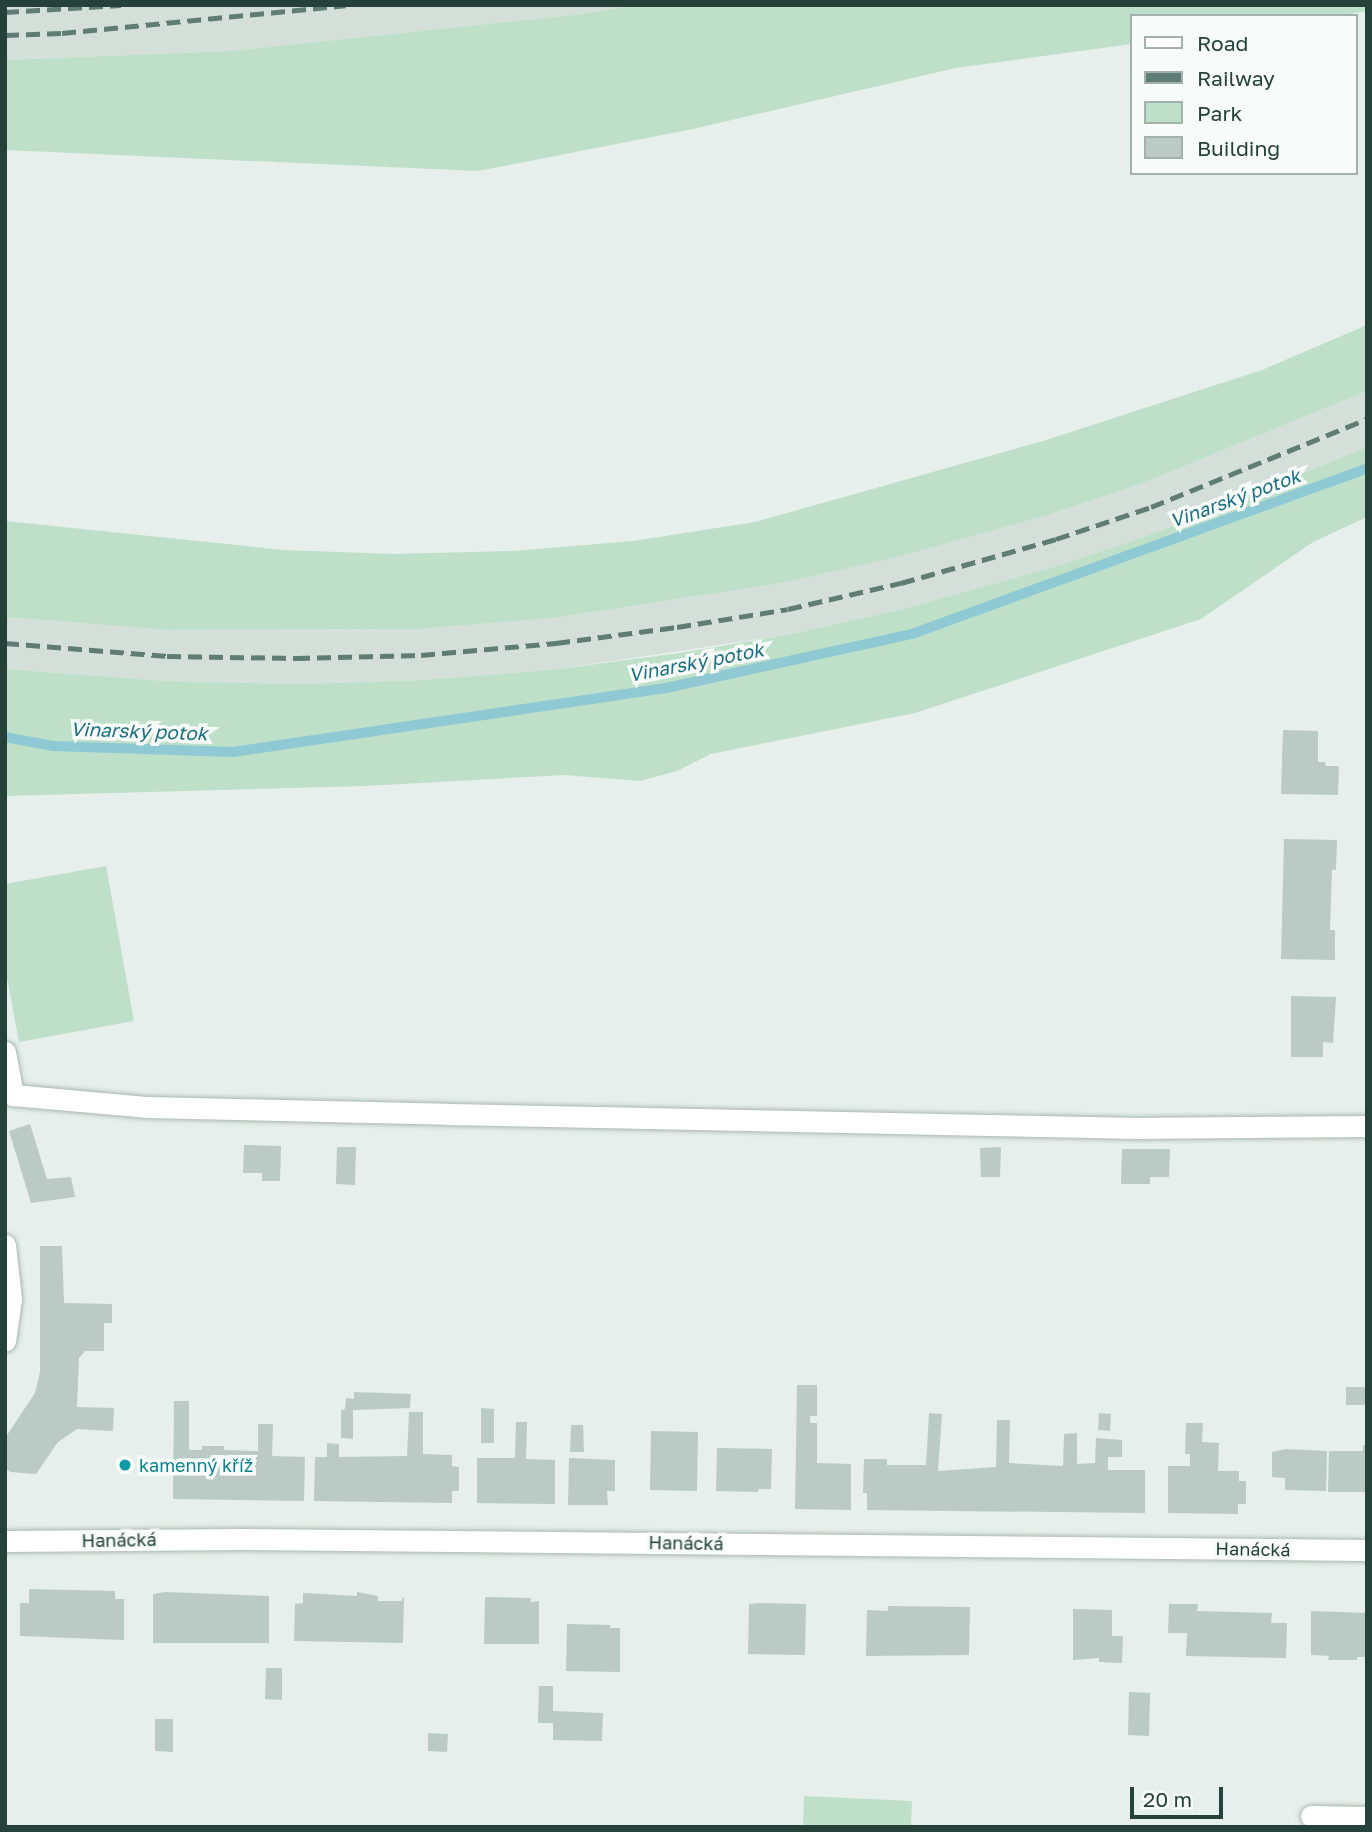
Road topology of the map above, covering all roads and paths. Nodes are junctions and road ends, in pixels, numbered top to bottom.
1 (5, 1052) edge
2 (9, 1100) edge
3 (1367, 1126) edge
4 (5, 1245) edge
5 (5, 1341) edge
6 (5, 1541) edge
7 (1367, 1550) edge
8 (1311, 1816) dead end
9 (1367, 1817) edge

1 - 2 street
2 - 3 street
4 - 5 street
6 - 7 street, Hanácká
8 - 9 street

